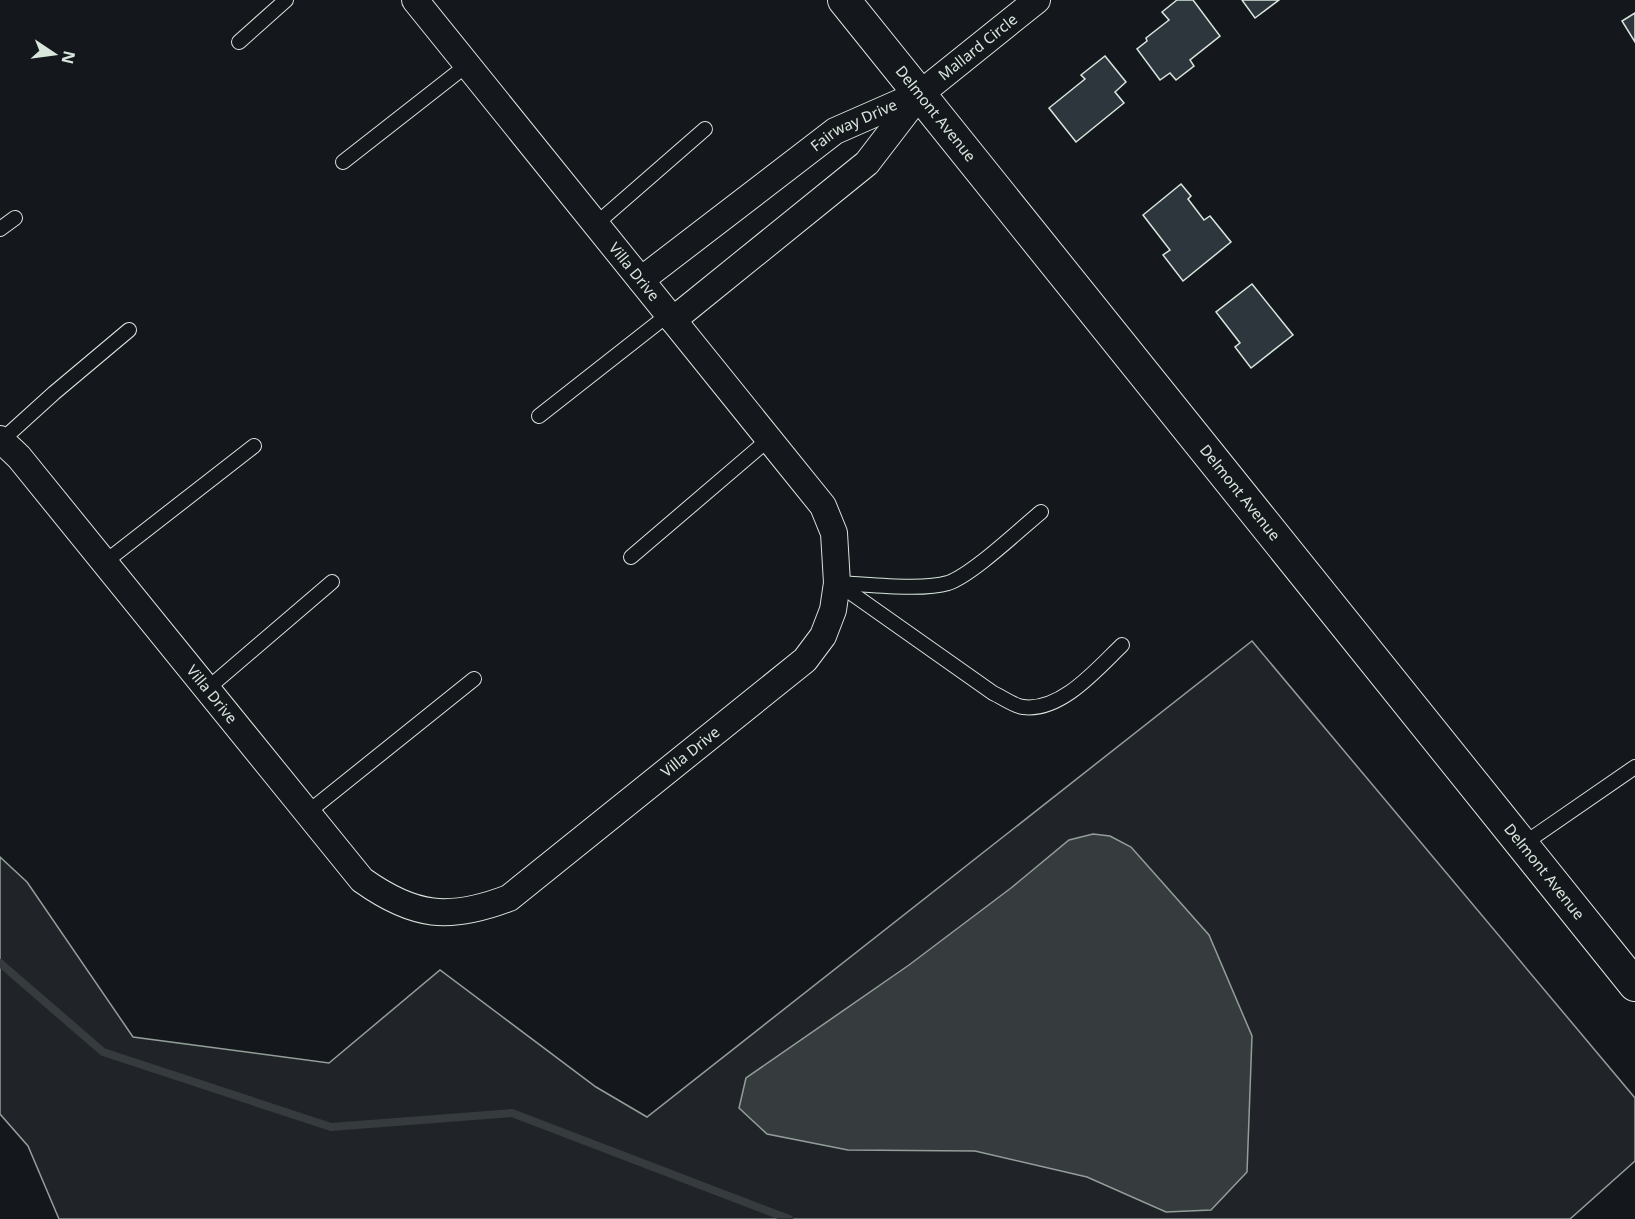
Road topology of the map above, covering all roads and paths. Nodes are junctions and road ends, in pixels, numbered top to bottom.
1 (286, 0) edge
2 (415, 0) edge
3 (844, 0) edge
4 (1037, 0) edge
5 (239, 42) dead end
6 (467, 65) junction
7 (920, 94) junction
8 (705, 129) dead end
9 (343, 162) dead end
10 (15, 218) dead end
11 (596, 224) junction
12 (0, 230) edge
13 (641, 280) junction
14 (671, 317) junction
15 (129, 330) dead end
16 (539, 416) dead end
17 (769, 439) junction
18 (1, 440) edge
19 (254, 446) dead end
20 (1041, 512) dead end
21 (632, 557) dead end
22 (105, 562) junction
23 (332, 582) dead end
24 (837, 583) junction
25 (1122, 645) dead end
26 (474, 680) dead end
27 (207, 689) junction
28 (1635, 767) edge
29 (307, 813) junction
30 (1522, 845) junction
31 (1635, 985) edge

1 - 5 lane
2 - 6 street, Villa Drive
3 - 7 street, Delmont Avenue
4 - 7 street, Mallard Circle
6 - 9 lane
6 - 11 street, Villa Drive
7 - 13 street, Fairway Drive
7 - 14 street, Fairway Drive
7 - 30 street, Delmont Avenue
8 - 11 lane
10 - 12 lane
11 - 13 street, Villa Drive
13 - 14 street, Villa Drive
14 - 16 lane
14 - 17 street, Villa Drive
15 - 18 lane
17 - 21 lane
17 - 24 street, Villa Drive
18 - 22 street, Villa Drive
19 - 22 lane
20 - 24 lane
22 - 27 street, Villa Drive
23 - 27 lane
24 - 25 lane
24 - 29 street, Villa Drive
26 - 29 lane
27 - 29 street, Villa Drive
28 - 30 lane
30 - 31 street, Delmont Avenue

